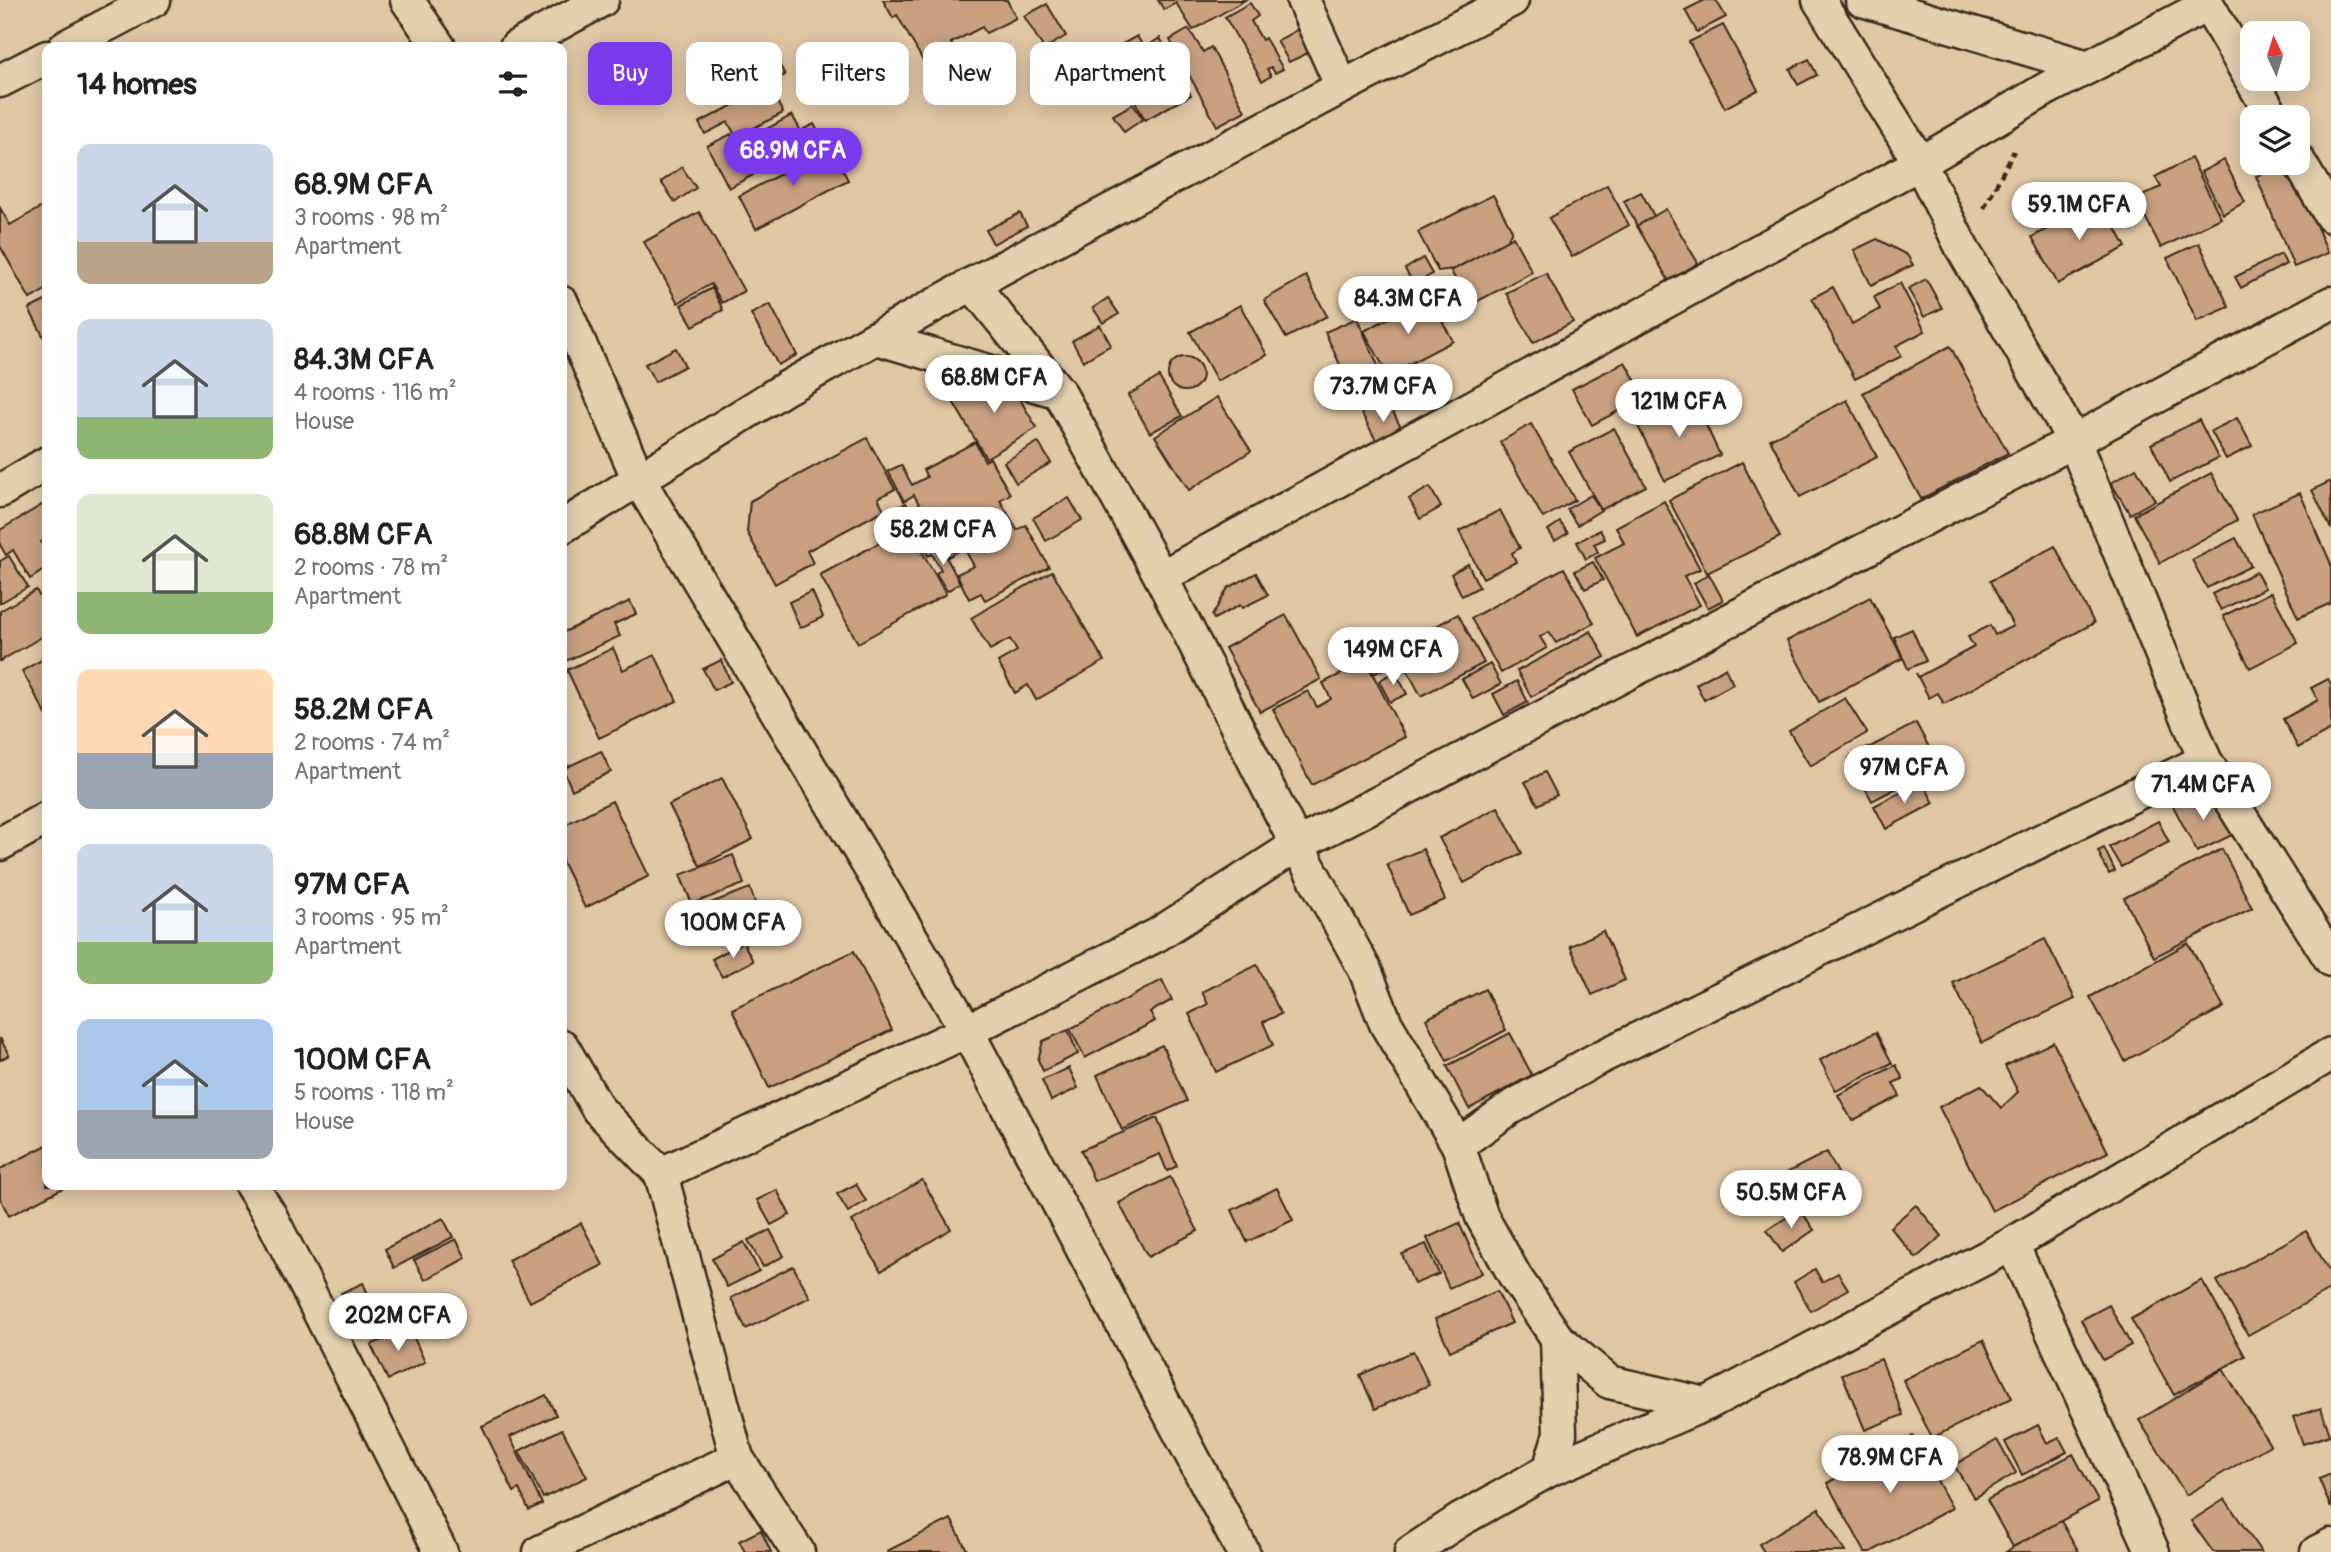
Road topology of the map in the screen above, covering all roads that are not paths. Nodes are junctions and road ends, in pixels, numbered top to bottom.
1 (154, 0) edge
2 (407, 0) edge
3 (602, 0) edge
4 (1303, 0) edge
5 (1512, 0) edge
6 (1819, 0) edge
7 (1862, 0) edge
8 (2206, 3) edge
9 (74, 42) edge
10 (436, 42) edge
11 (525, 42) edge
12 (42, 60) edge
13 (2088, 67) junction
14 (0, 81) edge
15 (1342, 87) junction
16 (2266, 105) edge
17 (1920, 163) junction
18 (2307, 175) edge
19 (2331, 216) edge
20 (972, 284) junction
21 (2331, 303) edge
22 (567, 314) edge
23 (876, 338) junction
24 (1059, 392) junction
25 (2074, 441) junction
26 (42, 466) edge
27 (639, 480) junction
28 (0, 491) edge
29 (567, 524) edge
30 (1161, 577) junction
31 (2205, 760) junction
32 (42, 821) edge
33 (0, 844) edge
34 (1297, 845) junction
35 (2331, 960) edge
36 (967, 1031) junction
37 (2331, 1054) edge
38 (567, 1055) edge
39 (1458, 1145) junction
40 (661, 1174) junction
41 (254, 1190) edge
42 (2012, 1244) junction
43 (1557, 1338) junction
44 (1706, 1404) junction
45 (737, 1458) junction
46 (1549, 1470) junction
47 (2331, 1545) edge
48 (441, 1552) edge
49 (540, 1552) edge
50 (798, 1552) edge
51 (1243, 1552) edge
52 (1411, 1552) edge
53 (2153, 1552) edge
54 (2317, 1552) edge

1 - 9 street
2 - 10 street
3 - 11 street
4 - 15 street
5 - 15 street
6 - 17 street
7 - 13 street
8 - 13 street
8 - 16 street
12 - 14 street
13 - 17 street
15 - 20 street
17 - 25 street
17 - 30 street
18 - 19 street
20 - 23 street
20 - 24 street
21 - 25 street
22 - 27 street
23 - 24 street
23 - 27 street
24 - 30 street
25 - 31 street
25 - 34 street
26 - 28 street
27 - 29 street
27 - 36 street
30 - 34 street
31 - 35 street
31 - 39 street
32 - 33 street
34 - 36 street
34 - 39 street
36 - 40 street
36 - 51 street
37 - 42 street
38 - 40 street
39 - 43 street
40 - 45 street
41 - 48 street
42 - 44 street
42 - 53 street
43 - 44 street
43 - 46 street
44 - 46 street
45 - 49 street
45 - 50 street
46 - 52 street
47 - 54 street

